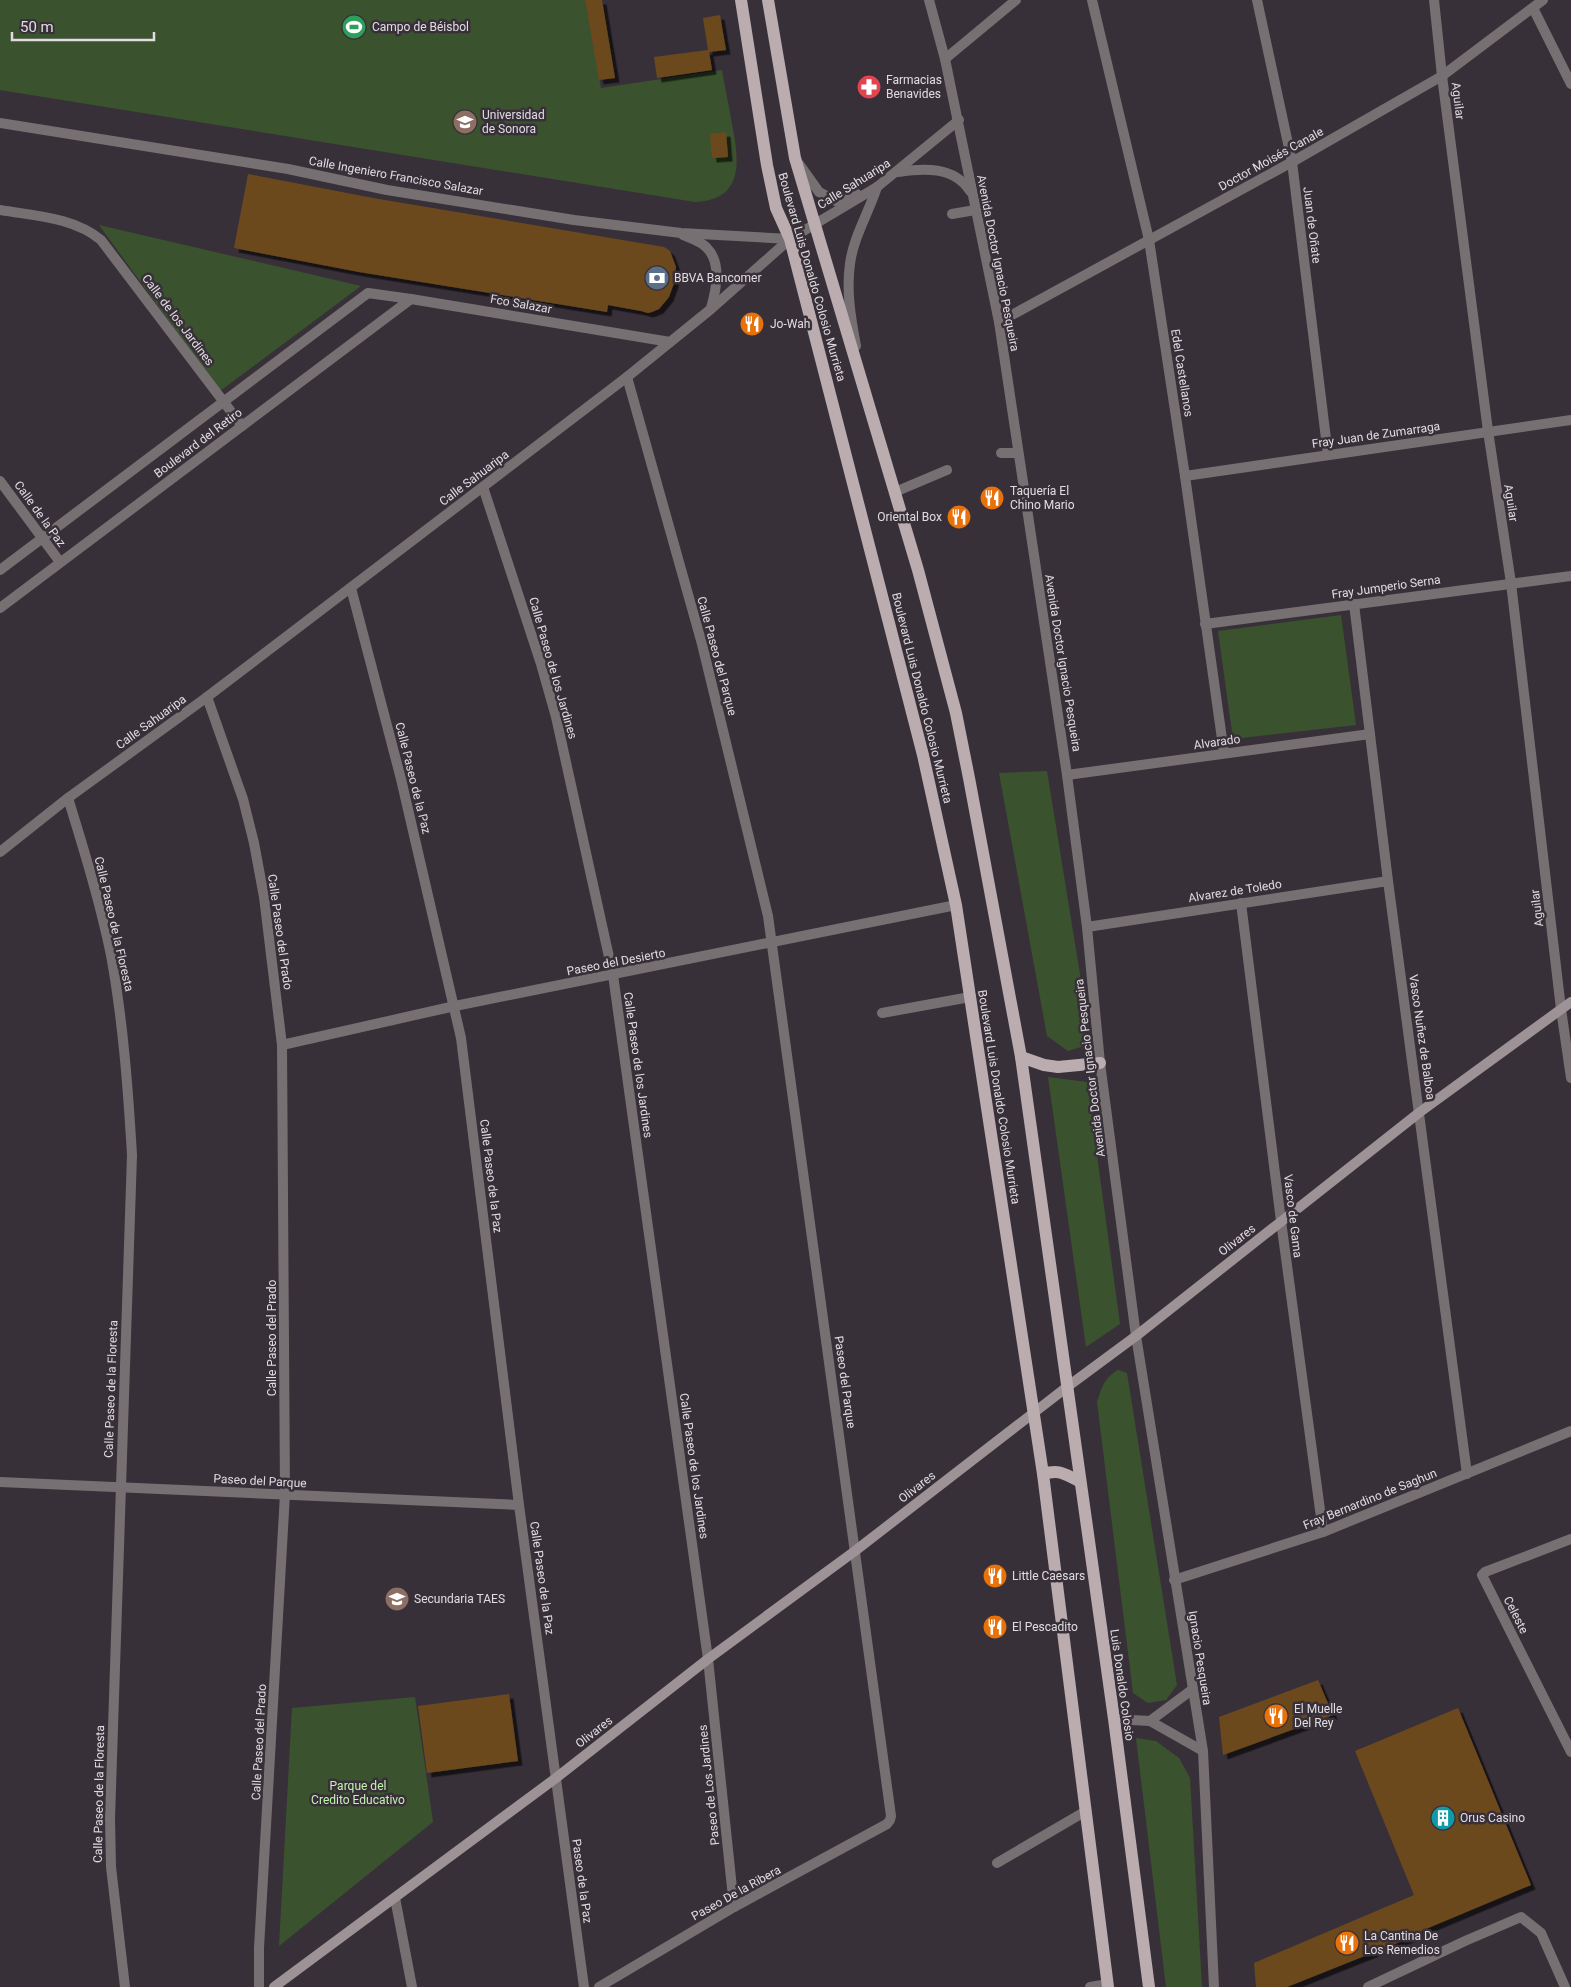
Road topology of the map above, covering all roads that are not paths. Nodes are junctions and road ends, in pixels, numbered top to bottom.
1 (741, 0) edge
2 (768, 0) edge
3 (928, 0) edge
4 (1016, 0) edge
5 (1092, 0) edge
6 (1257, 0) edge
7 (1434, 0) edge
8 (1544, 0) edge
9 (1533, 8) junction
10 (945, 59) junction
11 (1442, 76) junction
12 (1571, 84) edge
13 (959, 120) junction
14 (0, 123) edge
15 (795, 158) junction
16 (1292, 162) junction
17 (897, 172) junction
18 (877, 187) junction
19 (972, 194) junction
20 (0, 210) edge
21 (975, 210) junction
22 (952, 214) dead end
23 (813, 223) junction
24 (681, 233) junction
25 (790, 239) junction
26 (1148, 240) junction
27 (367, 294) joint
28 (411, 299) junction
29 (710, 309) junction
30 (999, 322) junction
31 (670, 342) junction
32 (860, 374) junction
33 (627, 377) junction
34 (223, 402) junction
35 (1571, 420) edge
36 (242, 426) junction
37 (1488, 431) junction
38 (1001, 453) dead end
39 (1018, 453) junction
40 (1328, 455) junction
41 (947, 470) dead end
42 (1185, 476) junction
43 (0, 481) edge
44 (483, 487) junction
45 (895, 492) junction
46 (42, 538) junction
47 (60, 562) junction
48 (0, 570) edge
49 (1571, 576) edge
50 (1511, 583) junction
51 (351, 588) junction
52 (1354, 604) junction
53 (0, 608) edge
54 (1205, 624) junction
55 (206, 697) junction
56 (1370, 734) junction
57 (1224, 753) junction
58 (1067, 775) junction
59 (68, 798) junction
60 (0, 852) edge
61 (1388, 880) junction
62 (1241, 903) junction
63 (956, 905) junction
64 (1087, 927) junction
65 (772, 943) junction
66 (613, 975) junction
67 (970, 997) junction
68 (1571, 1002) edge
69 (454, 1006) junction
70 (1561, 1009) junction
71 (882, 1014) dead end
72 (282, 1045) junction
73 (1021, 1057) junction
74 (1100, 1063) junction
75 (1571, 1078) edge
76 (1420, 1112) junction
77 (1281, 1221) junction
78 (1136, 1336) junction
79 (1067, 1387) junction
80 (1033, 1412) junction
81 (1571, 1431) edge
82 (1043, 1474) junction
83 (1467, 1474) junction
84 (0, 1482) edge
85 (1079, 1482) junction
86 (120, 1487) junction
87 (286, 1494) junction
88 (519, 1505) junction
89 (1323, 1532) junction
90 (1571, 1539) edge
91 (855, 1551) junction
92 (1174, 1580) junction
93 (708, 1659) junction
94 (1193, 1689) junction
95 (1114, 1719) junction
96 (1150, 1721) junction
97 (1202, 1751) junction
98 (1571, 1752) edge
99 (556, 1778) junction
100 (1086, 1811) junction
101 (887, 1824) joint
102 (997, 1863) dead end
103 (395, 1898) junction
104 (734, 1908) junction
105 (1108, 1985) edge
106 (125, 1987) edge
107 (260, 1987) edge
108 (274, 1987) edge
109 (412, 1987) edge
110 (584, 1987) edge
111 (599, 1987) edge
112 (1090, 1987) edge
113 (1149, 1987) edge
114 (1214, 1987) edge
115 (1368, 1987) edge
116 (1565, 1987) edge

1 - 25 main road, Boulevard Luis Donaldo Colosio Murrieta
2 - 15 main road, Boulevard Luis Donaldo Colosio Murrieta
3 - 10 street, Avenida Doctor Ignacio Pesqueira
4 - 10 street
5 - 26 street, Edel Castellanos
6 - 16 street, Juan de Oñate
7 - 11 street, Aguilar
8 - 9 street, Doctor Moisés Canale
9 - 11 street, Doctor Moisés Canale
9 - 12 street
10 - 13 street, Avenida Doctor Ignacio Pesqueira
11 - 16 street, Doctor Moisés Canale
11 - 37 street, Aguilar
13 - 17 street, Calle Sahuaripa
13 - 19 street, Avenida Doctor Ignacio Pesqueira
14 - 24 street, Calle Ingeniero Francisco Salazar
15 - 18 street
15 - 23 main road, Boulevard Luis Donaldo Colosio Murrieta
16 - 26 street, Doctor Moisés Canale
16 - 40 street, Juan de Oñate
17 - 18 street, Calle Sahuaripa
17 - 19 street
18 - 23 street, Calle Sahuaripa
18 - 32 street
19 - 21 street, Avenida Doctor Ignacio Pesqueira
20 - 34 street, Calle de los Jardines
21 - 22 street
21 - 30 street, Avenida Doctor Ignacio Pesqueira
23 - 25 street, Calle Sahuaripa
23 - 32 main road, Boulevard Luis Donaldo Colosio Murrieta
24 - 25 street, Calle Ingeniero Francisco Salazar
24 - 29 street
25 - 29 street, Calle Sahuaripa
25 - 63 main road, Boulevard Luis Donaldo Colosio Murrieta
26 - 30 street, Doctor Moisés Canale
26 - 42 street, Edel Castellanos
27 - 28 street, Fco Salazar
27 - 34 street, Boulevard del Retiro
28 - 31 street, Fco Salazar
28 - 36 street, Boulevard del Retiro
29 - 31 street, Calle Sahuaripa
30 - 39 street, Avenida Doctor Ignacio Pesqueira
31 - 33 street, Calle Sahuaripa
32 - 45 main road, Boulevard Luis Donaldo Colosio Murrieta
33 - 44 street, Calle Sahuaripa
33 - 65 street, Calle Paseo del Parque
34 - 36 street, Calle de los Jardines
34 - 46 street, Boulevard del Retiro
35 - 37 street, Fray Juan de Zumarraga
36 - 47 street, Boulevard del Retiro
37 - 40 street, Fray Juan de Zumarraga
37 - 50 street, Aguilar
38 - 39 street
39 - 58 street, Avenida Doctor Ignacio Pesqueira
40 - 42 street, Fray Juan de Zumarraga
41 - 45 street
42 - 54 street, Edel Castellanos
43 - 46 street, Calle de la Paz
44 - 51 street, Calle Sahuaripa
44 - 66 street, Calle Paseo de los Jardines
45 - 73 main road, Boulevard Luis Donaldo Colosio Murrieta
46 - 47 street, Calle de la Paz
46 - 48 street, Boulevard del Retiro
47 - 53 street, Boulevard del Retiro
49 - 50 street, Fray Jumperio Serna
50 - 52 street, Fray Jumperio Serna
50 - 70 street, Aguilar
51 - 55 street, Calle Sahuaripa
51 - 69 street, Calle Paseo de la Paz
52 - 54 street, Fray Jumperio Serna
52 - 56 street, Vasco Nuñez de Balboa
54 - 57 street, Edel Castellanos
55 - 59 street, Calle Sahuaripa
55 - 72 street, Calle Paseo del Prado
56 - 57 street, Alvarado
56 - 61 street, Vasco Nuñez de Balboa
57 - 58 street, Alvarado
58 - 64 street, Avenida Doctor Ignacio Pesqueira
59 - 60 street, Calle Sahuaripa
59 - 86 street, Calle Paseo de la Floresta
61 - 62 street, Alvarez de Toledo
61 - 76 street, Vasco Nuñez de Balboa
62 - 64 street, Alvarez de Toledo
62 - 77 street, Vasco de Gama
63 - 65 street, Paseo del Desierto
63 - 67 main road, Boulevard Luis Donaldo Colosio Murrieta
64 - 74 street, Avenida Doctor Ignacio Pesqueira
65 - 66 street, Paseo del Desierto
65 - 91 street, Paseo del Parque
66 - 69 street, Paseo del Desierto
66 - 93 street, Calle Paseo de los Jardines
67 - 71 street
67 - 80 main road, Boulevard Luis Donaldo Colosio Murrieta
68 - 70 main road, Olivares
69 - 72 street, Paseo del Desierto
69 - 88 street, Calle Paseo de la Paz
70 - 75 street, Aguilar
70 - 76 main road, Olivares
72 - 87 street, Calle Paseo del Prado
73 - 74 main road
73 - 79 main road, Boulevard Luis Donaldo Colosio Murrieta
74 - 78 street, Avenida Doctor Ignacio Pesqueira
76 - 77 main road, Olivares
76 - 83 street, Vasco Nuñez de Balboa
77 - 78 main road, Olivares
77 - 89 street, Vasco de Gama
78 - 79 main road, Olivares
78 - 92 street, Ignacio Pesqueira
79 - 80 main road, Olivares
79 - 85 main road, Luis Donaldo Colosio
80 - 82 main road
80 - 91 main road, Olivares
81 - 83 street, Fray Bernardino de Saghun
82 - 85 main road
82 - 100 main road
83 - 89 street, Fray Bernardino de Saghun
84 - 86 street, Paseo del Parque
85 - 95 main road, Luis Donaldo Colosio
86 - 87 street, Paseo del Parque
86 - 106 street, Calle Paseo de la Floresta
87 - 88 street, Paseo del Parque
87 - 107 street, Calle Paseo del Prado
88 - 99 street, Calle Paseo de la Paz
89 - 92 street, Fray Bernardino de Saghun
90 - 98 street, Celeste
91 - 93 main road, Olivares
91 - 101 street, Paseo del Parque
92 - 94 street, Ignacio Pesqueira
93 - 99 main road, Olivares
93 - 104 street, Paseo de Los Jardines
94 - 96 street
94 - 97 street, Ignacio Pesqueira
95 - 96 street
95 - 113 main road, Luis Donaldo Colosio
96 - 97 street
97 - 114 street, Ignacio Pesqueira
99 - 103 main road, Olivares
99 - 110 street, Paseo de la Paz
100 - 102 street
100 - 105 main road
101 - 104 street, Paseo De la Ribera
103 - 108 main road, Olivares
103 - 109 street
104 - 111 street, Paseo De la Ribera
105 - 112 street
115 - 116 street

